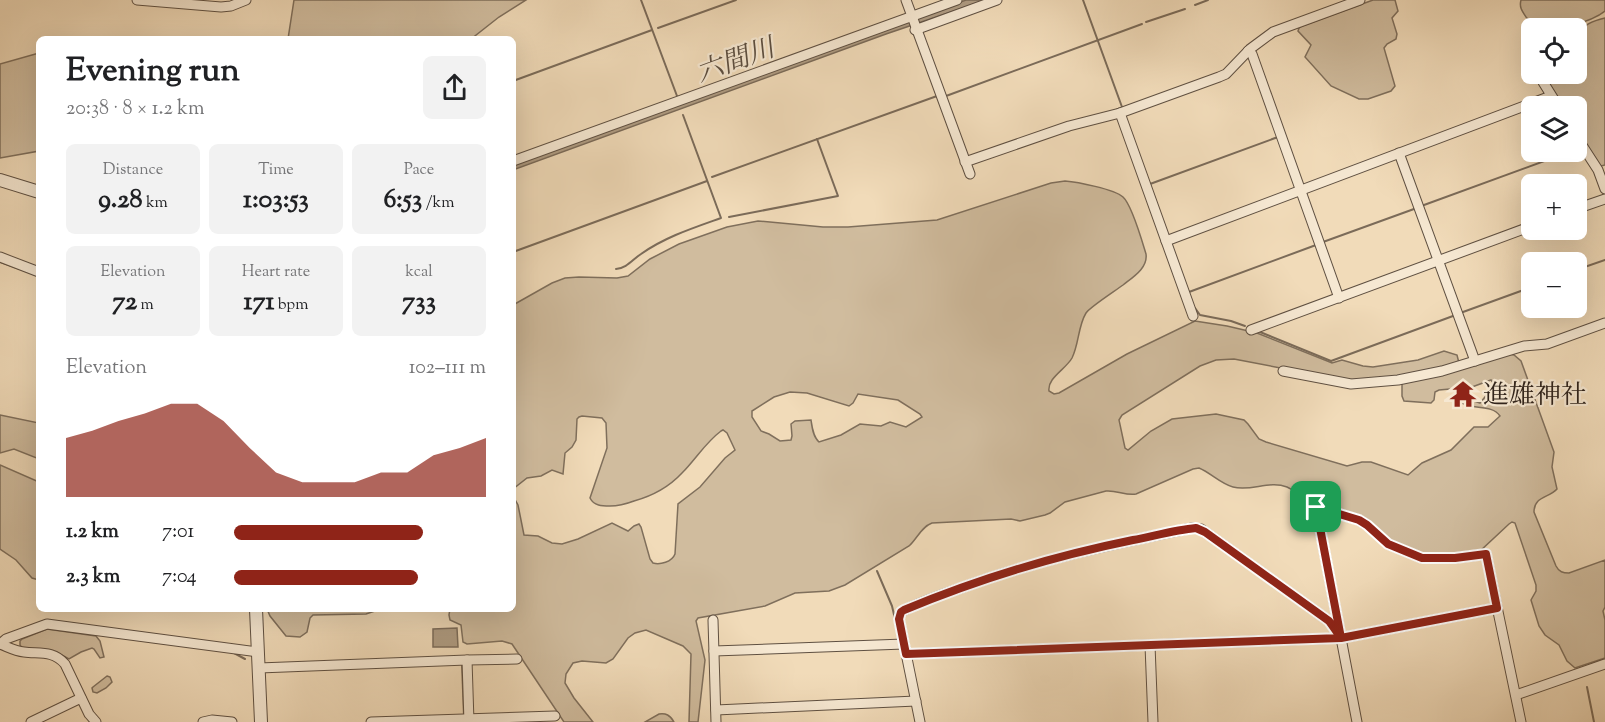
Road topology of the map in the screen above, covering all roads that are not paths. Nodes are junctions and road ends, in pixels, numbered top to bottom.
1 (137, 0) edge
2 (246, 0) edge
3 (906, 0) edge
4 (957, 0) edge
5 (997, 0) edge
6 (1360, 0) edge
7 (1346, 2) edge
8 (915, 24) junction
9 (1248, 51) junction
10 (1544, 84) edge
11 (1551, 96) edge
12 (1521, 108) edge
13 (1120, 113) junction
14 (1399, 153) junction
15 (1587, 153) edge
16 (516, 160) edge
17 (965, 162) junction
18 (970, 174) dead end
19 (0, 180) edge
20 (1605, 189) edge
21 (1300, 190) junction
22 (36, 191) edge
23 (1605, 199) edge
24 (1587, 205) edge
25 (1521, 230) edge
26 (1166, 241) junction
27 (0, 257) edge
28 (1438, 260) junction
29 (36, 271) edge
30 (1339, 298) junction
31 (1193, 316) dead end
32 (1605, 323) edge
33 (1251, 330) dead end
34 (1476, 361) junction
35 (1283, 371) dead end
36 (1497, 608) junction
37 (256, 612) edge
38 (712, 620) dead end
39 (1341, 638) junction
40 (0, 644) edge
41 (904, 644) junction
42 (1150, 645) junction
43 (714, 651) junction
44 (258, 652) junction
45 (906, 654) junction
46 (517, 659) dead end
47 (467, 660) junction
48 (1605, 663) edge
49 (259, 668) junction
50 (1516, 695) junction
51 (81, 698) junction
52 (916, 701) junction
53 (716, 710) junction
54 (555, 716) dead end
55 (469, 720) edge
56 (31, 722) edge
57 (96, 722) edge
58 (203, 722) edge
59 (231, 722) edge
60 (261, 722) edge
61 (371, 722) edge
62 (716, 722) edge
63 (920, 722) edge
64 (1153, 722) edge
65 (1357, 722) edge
66 (1521, 722) edge

1 - 2 street
3 - 8 street
4 - 8 street
5 - 8 street
6 - 7 street
7 - 9 street
8 - 16 street
8 - 17 street
9 - 13 street
9 - 21 street
10 - 11 street
12 - 14 street
13 - 17 street
13 - 26 street
14 - 21 street
14 - 28 street
15 - 20 street
17 - 18 street
19 - 22 street
21 - 26 street
21 - 30 street
23 - 24 street
25 - 28 street
26 - 31 street
27 - 29 street
28 - 30 street
28 - 34 street
30 - 33 street
32 - 34 street
34 - 35 street
36 - 39 street
36 - 39 street
36 - 50 street
37 - 44 street
38 - 43 street
39 - 41 street
39 - 42 street
39 - 65 street
40 - 44 street
40 - 51 street
41 - 43 street
41 - 45 street
42 - 45 street
42 - 64 street
43 - 53 street
44 - 49 street
45 - 52 street
46 - 47 street
47 - 49 street
47 - 55 street
48 - 50 street
49 - 60 street
50 - 66 street
51 - 56 street
51 - 57 street
52 - 53 street
52 - 63 street
53 - 62 street
54 - 55 street
55 - 61 street
58 - 59 street

